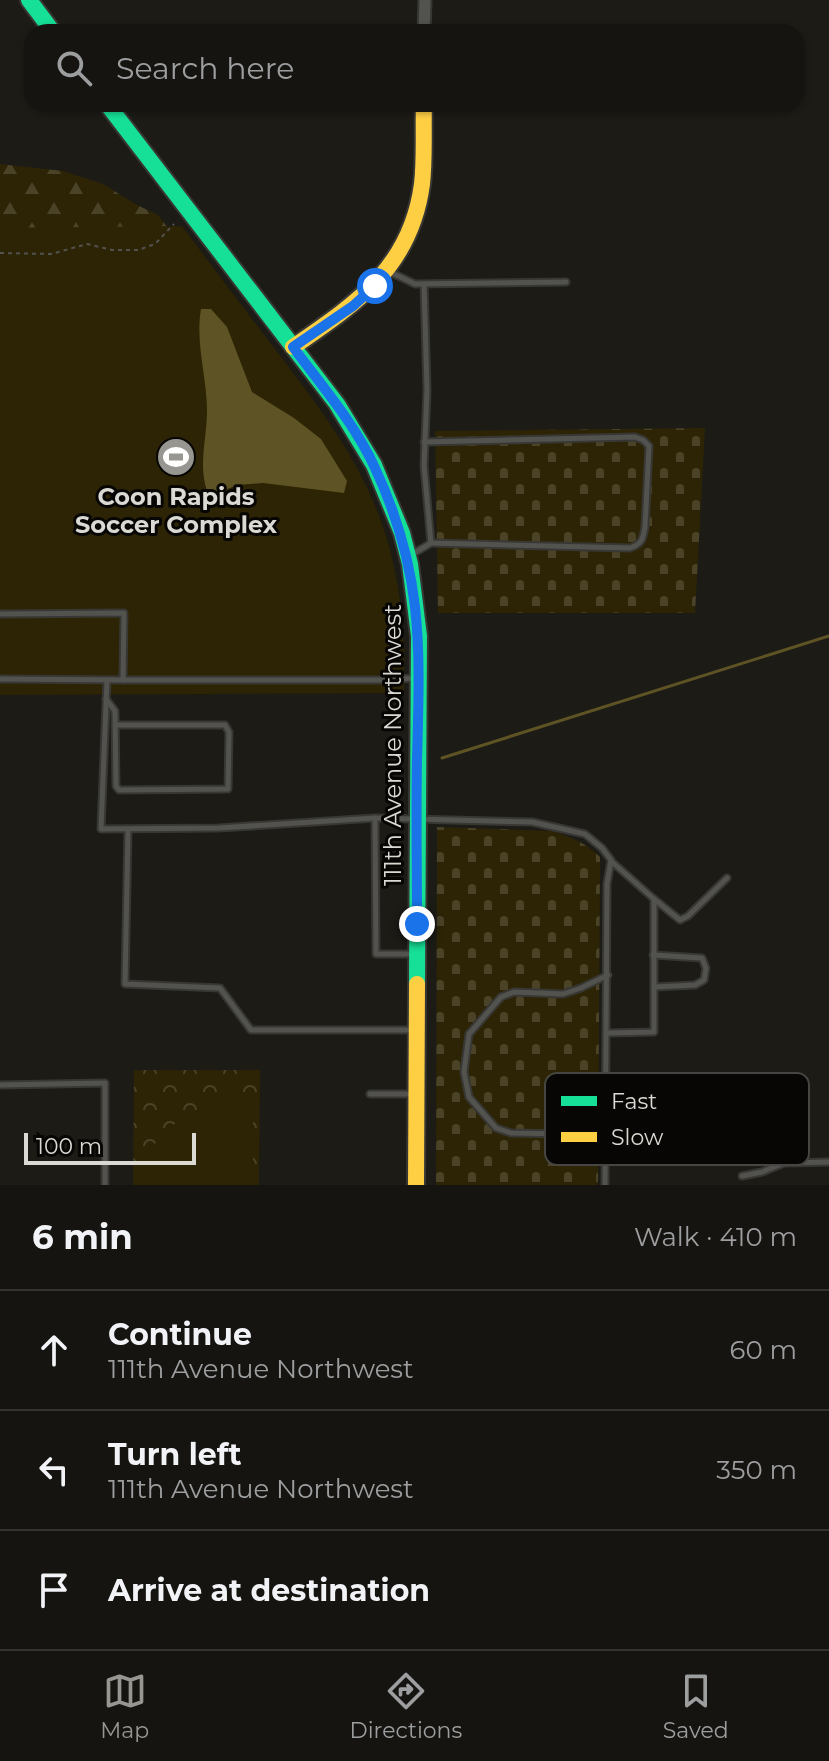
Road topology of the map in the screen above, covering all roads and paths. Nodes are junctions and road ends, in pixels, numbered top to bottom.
1 (29, 0) edge
2 (425, 0) edge
3 (47, 24) edge
4 (424, 24) edge
5 (113, 112) edge
6 (424, 112) edge
7 (174, 224) dead end
8 (0, 253) edge
9 (389, 272) junction
10 (566, 282) dead end
11 (424, 284) junction
12 (293, 347) junction
13 (424, 442) junction
14 (431, 543) junction
15 (408, 556) junction
16 (0, 614) edge
17 (420, 678) junction
18 (0, 679) edge
19 (107, 680) junction
20 (123, 680) junction
21 (106, 699) junction
22 (115, 725) junction
23 (375, 818) junction
24 (417, 821) junction
25 (128, 829) junction
26 (611, 860) junction
27 (727, 878) dead end
28 (654, 899) junction
29 (417, 954) junction
30 (653, 955) junction
31 (608, 975) junction
32 (654, 987) junction
33 (417, 1030) junction
34 (608, 1033) junction
35 (607, 1073) edge
36 (0, 1085) edge
37 (370, 1094) dead end
38 (416, 1094) junction
39 (545, 1134) edge
40 (809, 1162) edge
41 (829, 1162) edge
42 (779, 1165) edge
43 (742, 1176) dead end
44 (105, 1185) edge
45 (416, 1185) edge

1 - 3 street
2 - 4 street
5 - 12 street, 111th Avenue Northwest
6 - 9 street
7 - 8 path
9 - 11 lane
9 - 12 street
10 - 11 lane
11 - 13 lane
12 - 15 street, 111th Avenue Northwest
13 - 14 lane
13 - 14 lane
14 - 15 lane
15 - 17 street, 111th Avenue Northwest
16 - 20 lane
17 - 20 lane
17 - 24 street, 111th Avenue Northwest
18 - 19 lane
19 - 20 lane
19 - 21 lane
21 - 22 lane
21 - 25 lane
22 - 22 lane
23 - 24 lane
23 - 25 lane
23 - 29 lane
24 - 26 lane
24 - 29 street, 111th Avenue Northwest
25 - 33 lane
26 - 28 lane
26 - 31 lane
27 - 28 lane
28 - 30 lane
29 - 33 street, 111th Avenue Northwest
30 - 32 lane
30 - 32 lane
31 - 34 lane
31 - 39 lane
32 - 34 lane
33 - 38 street, 111th Avenue Northwest
34 - 35 lane
36 - 44 lane
37 - 38 lane
38 - 45 street, 111th Avenue Northwest
40 - 41 lane
42 - 43 lane

